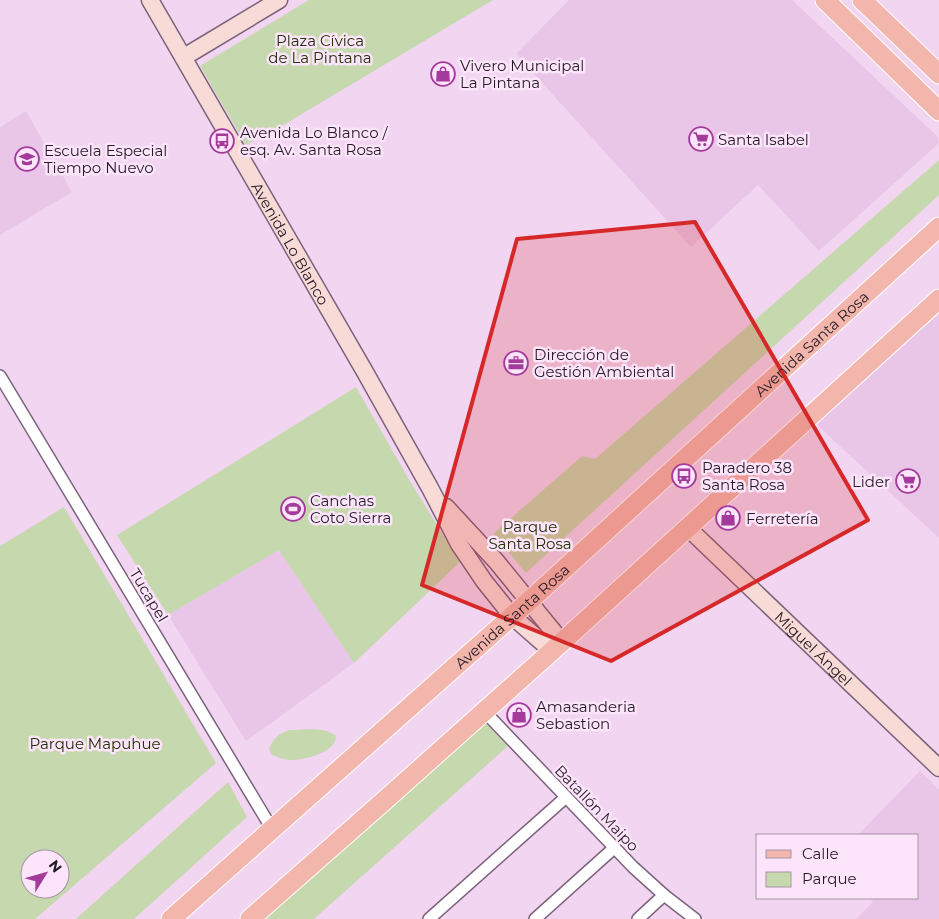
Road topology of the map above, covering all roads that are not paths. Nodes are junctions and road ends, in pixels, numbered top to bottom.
1 (150, 0) edge
2 (279, 0) edge
3 (825, 0) edge
4 (862, 0) edge
5 (184, 57) junction
6 (939, 74) edge
7 (939, 111) edge
8 (939, 227) edge
9 (939, 299) edge
10 (0, 376) edge
11 (430, 488) junction
12 (688, 528) junction
13 (488, 552) junction
14 (473, 566) junction
15 (528, 602) junction
16 (512, 616) junction
17 (556, 646) junction
18 (484, 711) junction
19 (939, 768) edge
20 (565, 798) junction
21 (272, 829) junction
22 (614, 848) junction
23 (664, 895) junction
24 (171, 919) edge
25 (251, 919) edge
26 (429, 919) edge
27 (535, 919) edge
28 (638, 919) edge
29 (695, 919) edge

1 - 5 main road, Avenida Lo Blanco
2 - 5 main road
3 - 7 main road
4 - 6 main road
5 - 11 main road, Avenida Lo Blanco
8 - 15 main road, Avenida Santa Rosa
9 - 12 main road
10 - 21 street, Tucapel
11 - 13 main road, Avenida Lo Blanco
11 - 14 main road, Avenida Lo Blanco
12 - 17 main road
12 - 19 main road, Miguel Ángel
13 - 14 main road
13 - 15 main road, Avenida Lo Blanco
14 - 16 main road, Avenida Lo Blanco
15 - 16 main road, Avenida Santa Rosa
15 - 17 main road, Avenida Lo Blanco
16 - 17 main road, Avenida Lo Blanco
16 - 21 main road, Avenida Santa Rosa
17 - 18 main road
18 - 20 street, Batallón Maipo
18 - 25 main road
20 - 22 street, Batallón Maipo
20 - 26 street
21 - 24 main road, Avenida Santa Rosa
22 - 23 street, Batallón Maipo
22 - 27 street
23 - 28 street
23 - 29 street, Batallón Maipo

